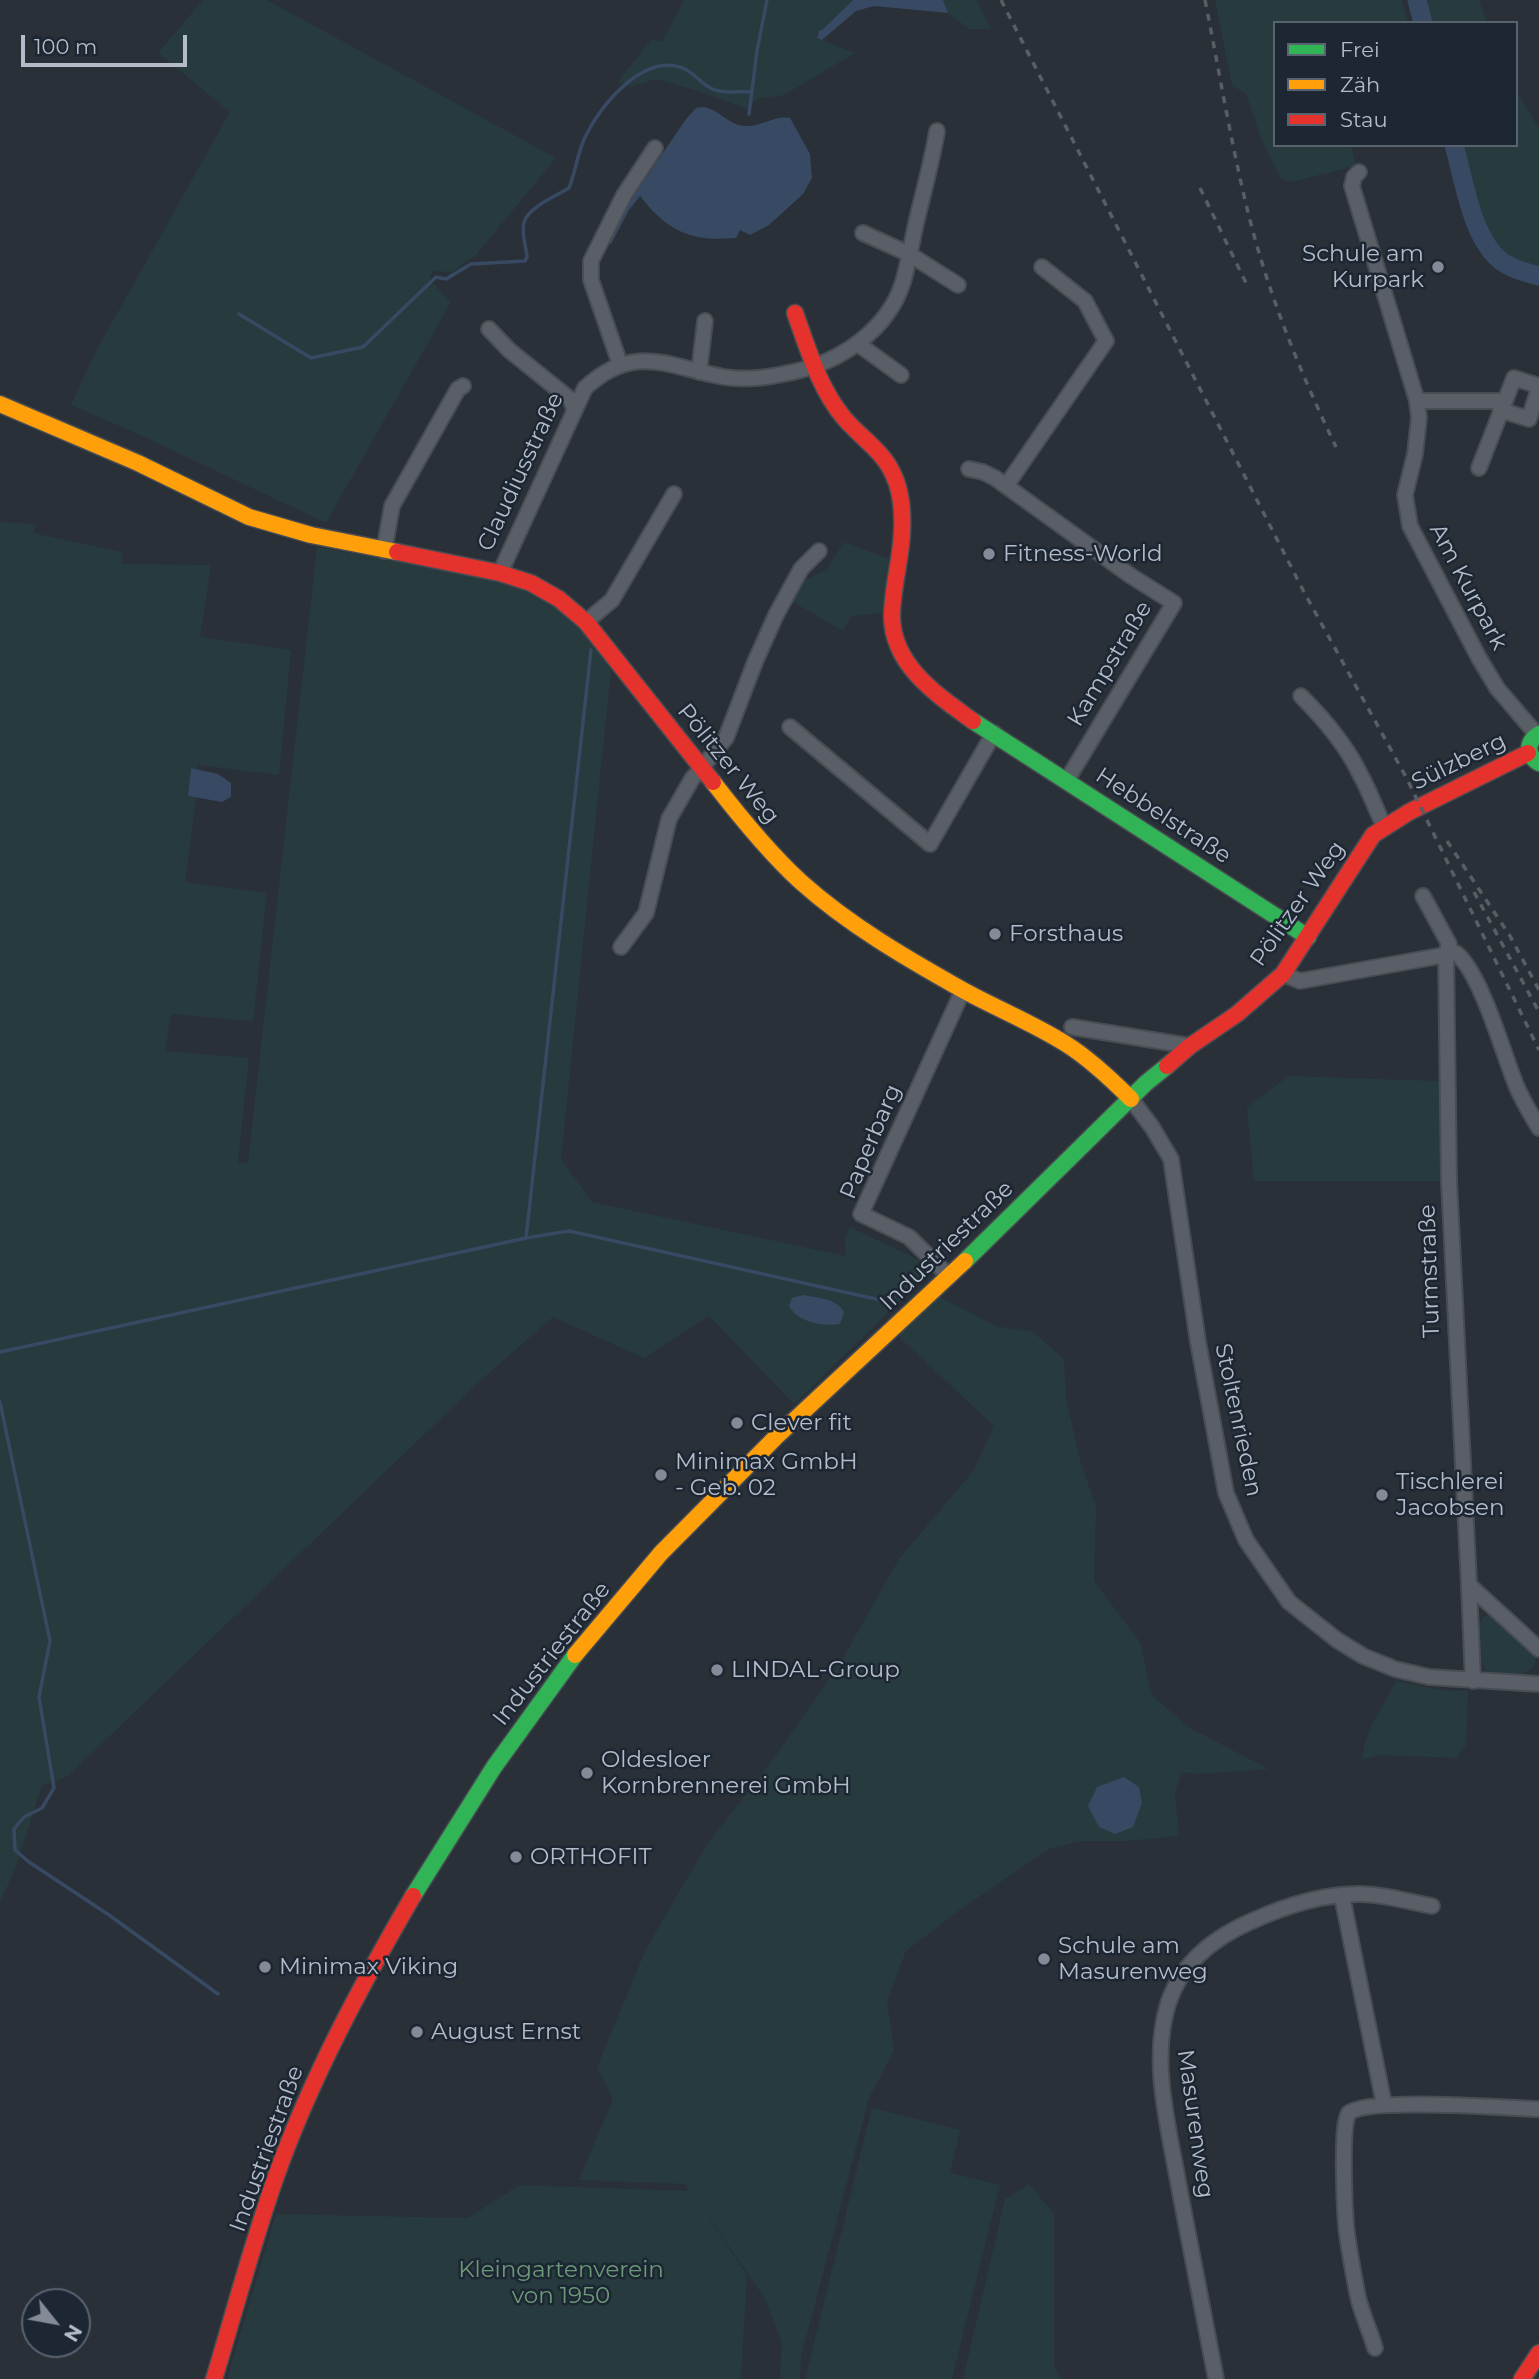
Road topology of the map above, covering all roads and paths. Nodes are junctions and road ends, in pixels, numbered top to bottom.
1 (937, 131) dead end
2 (655, 148) dead end
3 (1359, 172) dead end
4 (863, 233) dead end
5 (909, 254) junction
6 (1042, 267) dead end
7 (958, 285) dead end
8 (795, 313) dead end
9 (705, 321) dead end
10 (489, 329) dead end
11 (858, 344) junction
12 (621, 364) junction
13 (816, 367) junction
14 (699, 372) junction
15 (901, 375) dead end
16 (463, 386) dead end
17 (1539, 387) edge
18 (1417, 401) junction
19 (0, 404) edge
20 (1502, 405) junction
21 (574, 410) junction
22 (1479, 468) dead end
23 (969, 469) dead end
24 (1006, 486) junction
25 (674, 494) dead end
26 (384, 551) junction
27 (819, 551) dead end
28 (500, 573) junction
29 (586, 622) junction
30 (1301, 696) dead end
31 (790, 727) dead end
32 (994, 733) junction
33 (1538, 734) edge
34 (1534, 758) edge
35 (702, 769) junction
36 (1067, 780) junction
37 (1409, 812) joint
38 (1384, 826) junction
39 (1423, 896) dead end
40 (1308, 937) junction
41 (621, 947) dead end
42 (1446, 954) junction
43 (1283, 974) junction
44 (963, 990) junction
45 (1072, 1027) dead end
46 (1190, 1046) junction
47 (1131, 1099) junction
48 (1539, 1128) edge
49 (949, 1276) junction
50 (1469, 1585) junction
51 (1539, 1649) edge
52 (1473, 1681) junction
53 (1539, 1684) edge
54 (1342, 1896) junction
55 (1432, 1906) dead end
56 (1384, 2104) junction
57 (1539, 2109) edge
58 (1375, 2348) dead end
59 (1539, 2353) edge
60 (214, 2379) edge
61 (1216, 2379) edge
62 (1522, 2379) edge

1 - 5 street, Claudiusstraße
2 - 12 street
3 - 18 street, Am Kurpark
4 - 5 street
5 - 7 street
5 - 11 street, Claudiusstraße
6 - 24 street
8 - 13 main road
9 - 14 street
10 - 21 street
11 - 13 street, Claudiusstraße
11 - 15 street
12 - 14 street, Claudiusstraße
12 - 21 street, Claudiusstraße
13 - 14 street, Claudiusstraße
13 - 32 main road, Hebbelstraße
16 - 26 street
17 - 20 street
17 - 20 street
18 - 20 street
18 - 33 street, Am Kurpark
19 - 26 main road, Pölitzer Weg
20 - 22 street
21 - 28 street, Claudiusstraße
23 - 24 street, Kampstraße
24 - 36 street, Kampstraße
25 - 29 street
26 - 28 main road, Pölitzer Weg
27 - 35 street
28 - 29 main road, Pölitzer Weg
29 - 35 main road, Pölitzer Weg
30 - 38 street
31 - 32 street
32 - 36 main road, Hebbelstraße
33 - 34 main road, Sülzberg
34 - 37 main road, Sülzberg
35 - 41 street
35 - 44 main road, Pölitzer Weg
36 - 40 main road, Hebbelstraße
37 - 38 main road, Pölitzer Weg
38 - 40 main road, Pölitzer Weg
39 - 42 street, Turmstraße
40 - 43 main road, Pölitzer Weg
42 - 43 street
42 - 48 street
42 - 50 street, Turmstraße
43 - 46 main road, Pölitzer Weg
44 - 47 main road, Pölitzer Weg
44 - 49 street, Paperbarg
45 - 46 street
46 - 47 main road, Pölitzer Weg
47 - 49 main road, Industriestraße
47 - 52 street, Stoltenrieden
49 - 60 main road, Industriestraße
50 - 51 street
50 - 52 street, Turmstraße
52 - 53 street, Stoltenrieden
54 - 55 street, Masurenweg
54 - 56 street
54 - 61 street, Masurenweg
56 - 57 street
56 - 58 street
59 - 62 main road

